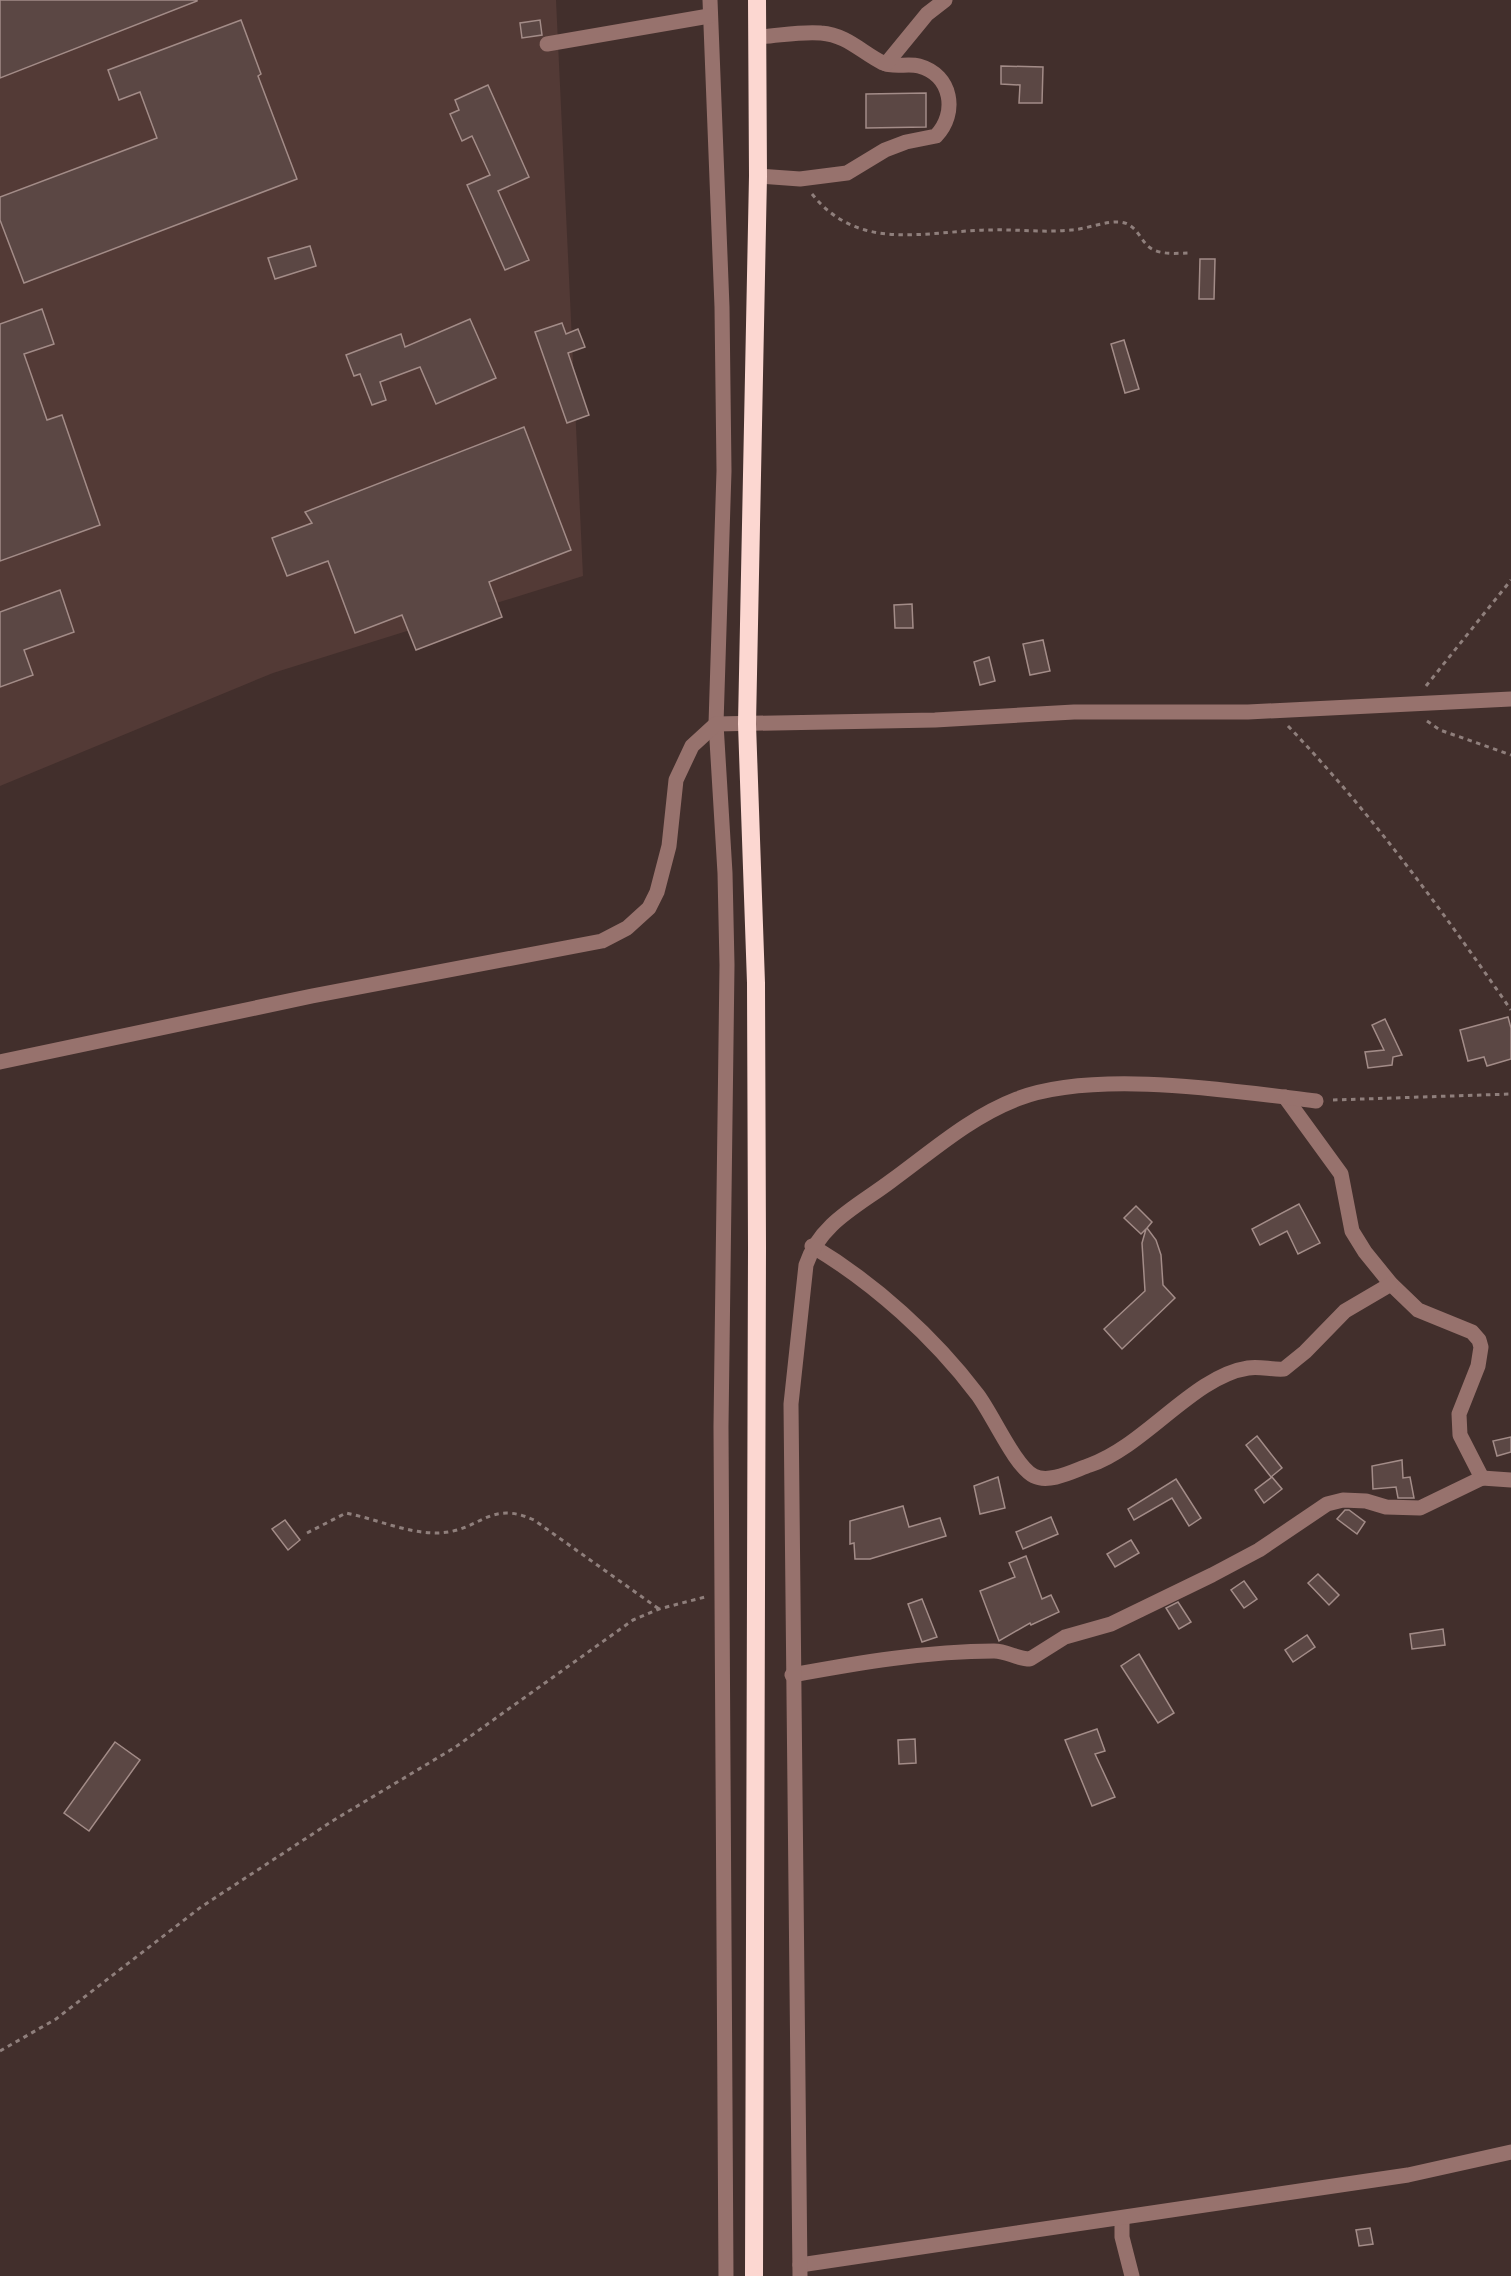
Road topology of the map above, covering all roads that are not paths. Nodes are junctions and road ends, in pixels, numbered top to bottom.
1 (757, 0) edge
2 (945, 0) edge
3 (710, 8) edge
4 (757, 38) junction
5 (547, 44) dead end
6 (886, 64) junction
7 (758, 176) junction
8 (1511, 699) edge
9 (716, 724) junction
10 (747, 724) junction
11 (0, 1062) edge
12 (1285, 1097) junction
13 (1316, 1101) road end
14 (812, 1246) junction
15 (1391, 1284) junction
16 (1482, 1478) junction
17 (1511, 1480) edge
18 (792, 1675) junction
19 (1511, 2151) edge
20 (1122, 2218) junction
21 (800, 2270) edge
22 (726, 2276) edge
23 (754, 2276) edge
24 (1132, 2276) edge

1 - 4 highway
2 - 6 street
3 - 5 street
3 - 9 street
4 - 6 street
4 - 7 highway
6 - 7 street
7 - 10 highway
8 - 10 street
9 - 10 street
9 - 11 street
9 - 22 street
10 - 23 highway
12 - 13 street
12 - 14 street
12 - 15 street
14 - 15 street
14 - 18 street
15 - 16 street
16 - 17 street
16 - 18 street
18 - 21 street
19 - 20 street
20 - 21 street
20 - 24 street

